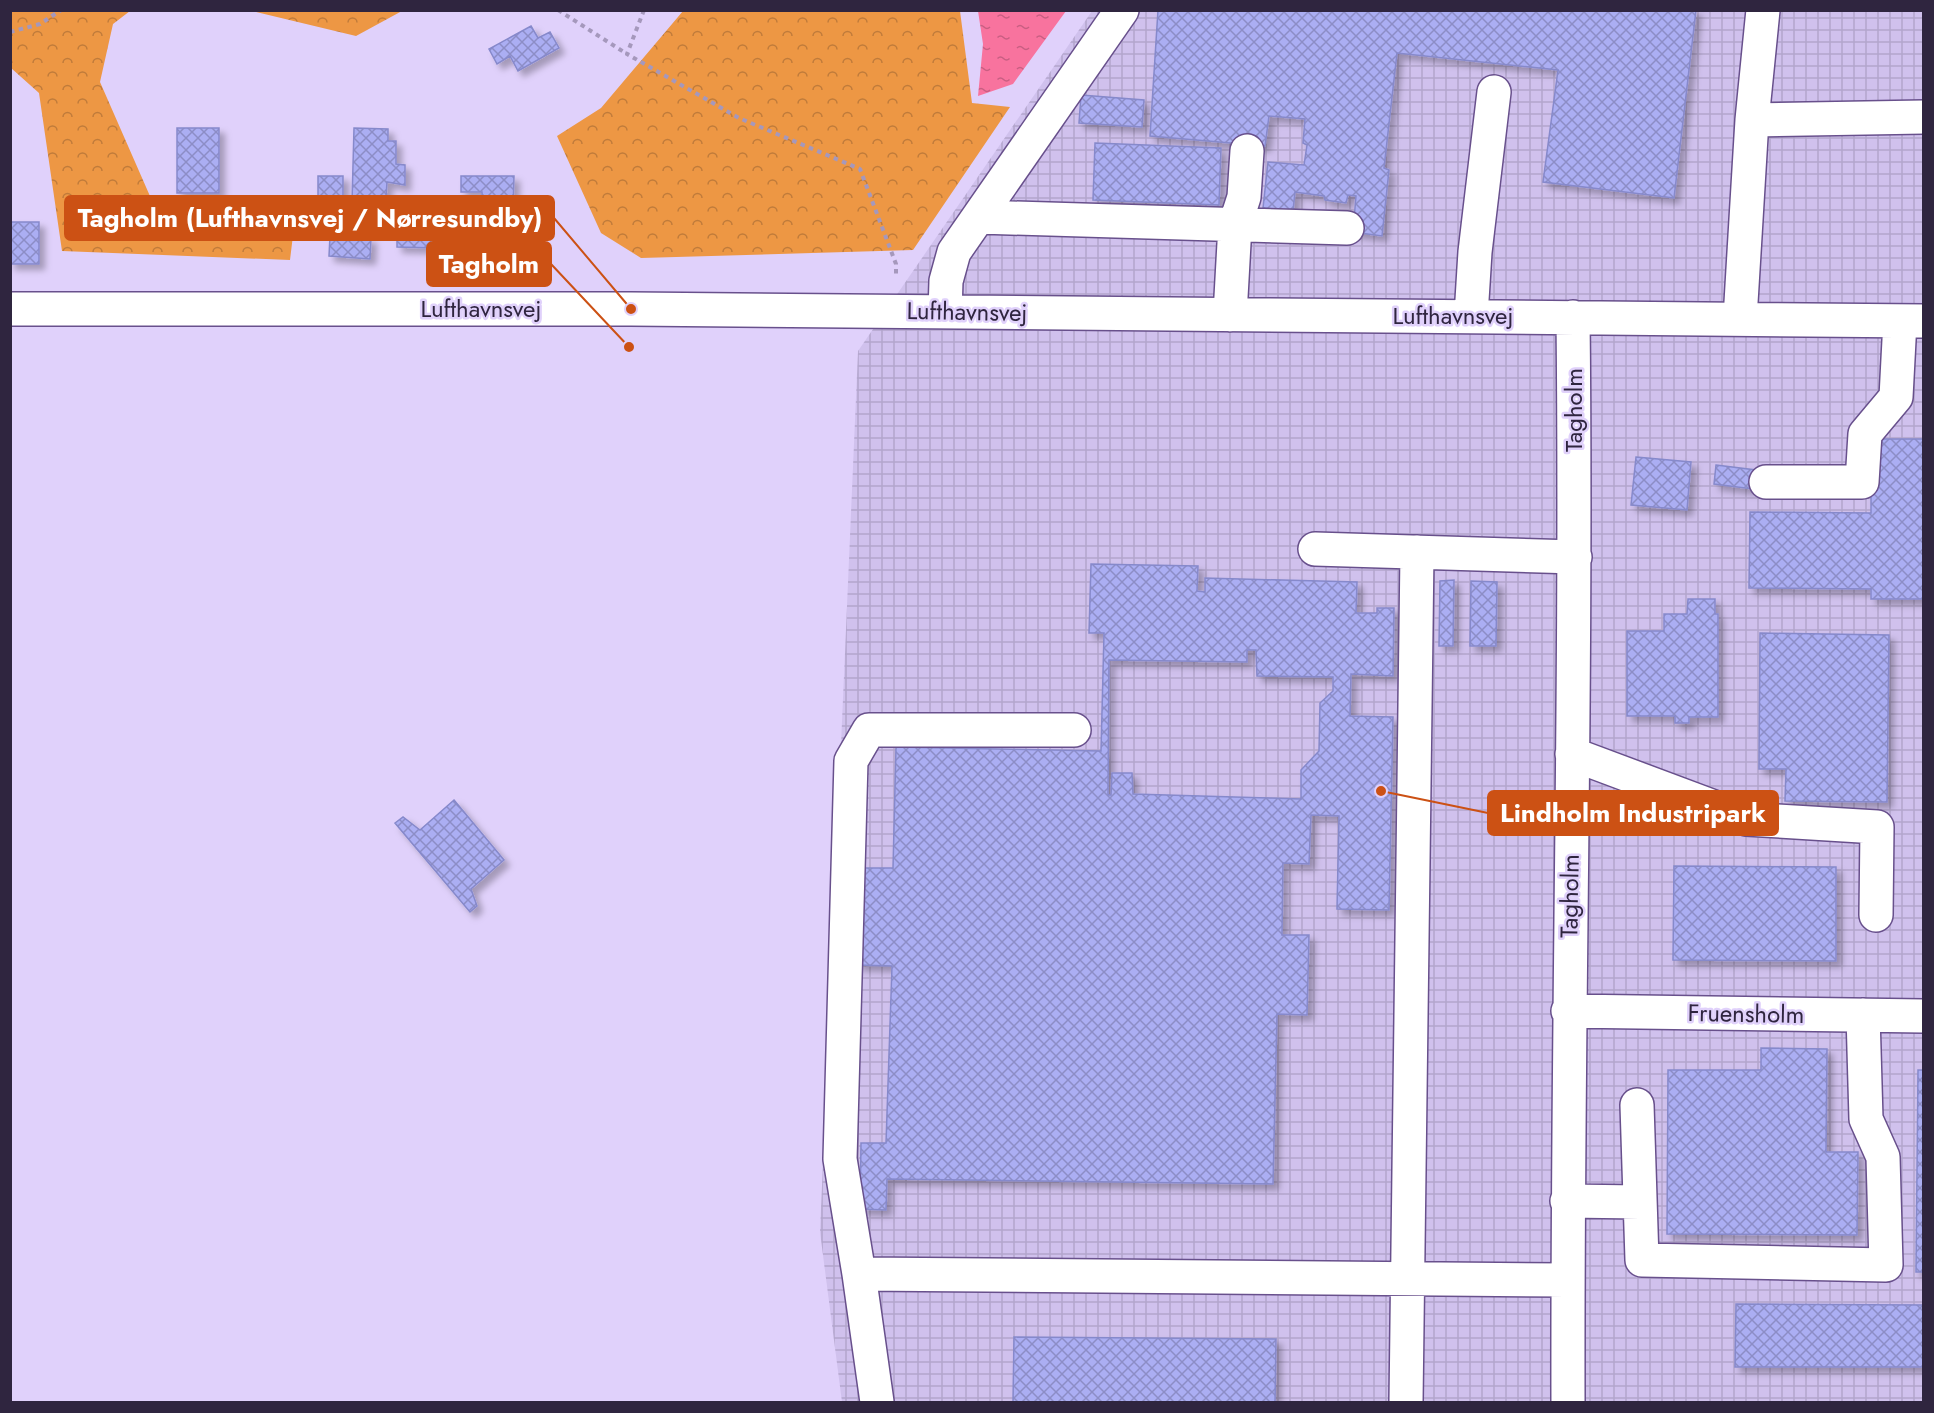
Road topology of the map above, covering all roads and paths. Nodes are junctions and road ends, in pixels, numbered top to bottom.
1 (61, 10) edge
2 (558, 10) edge
3 (644, 10) edge
4 (1122, 10) edge
5 (1763, 10) edge
6 (10, 32) edge
7 (627, 54) junction
8 (1494, 92) dead end
9 (1923, 117) edge
10 (1752, 120) junction
11 (1247, 151) dead end
12 (979, 217) junction
13 (1235, 225) junction
14 (1347, 228) dead end
15 (10, 309) edge
16 (895, 312) junction
17 (945, 312) junction
18 (1230, 315) junction
19 (1471, 316) junction
20 (1573, 317) junction
21 (1740, 319) junction
22 (1912, 321) edge
23 (1766, 482) dead end
24 (1316, 549) dead end
25 (1417, 552) junction
26 (1575, 557) junction
27 (1074, 730) dead end
28 (1572, 754) junction
29 (1876, 915) dead end
30 (1568, 1011) junction
31 (1863, 1015) junction
32 (1923, 1016) edge
33 (1637, 1105) dead end
34 (1567, 1201) junction
35 (1640, 1202) junction
36 (860, 1274) junction
37 (1409, 1277) junction
38 (1568, 1280) junction
39 (877, 1402) edge
40 (1406, 1402) edge
41 (1568, 1402) edge

1 - 6 path
2 - 7 path
3 - 7 path
4 - 12 street
5 - 10 street
7 - 16 path
8 - 19 street
9 - 10 street
10 - 21 street
11 - 13 street
12 - 13 street
12 - 17 street
13 - 14 street
13 - 18 street
15 - 16 street, Lufthavnsvej
16 - 17 street, Lufthavnsvej
17 - 18 street, Lufthavnsvej
18 - 19 street, Lufthavnsvej
19 - 20 street, Lufthavnsvej
20 - 21 street, Lufthavnsvej
20 - 26 street, Tagholm
21 - 22 street, Lufthavnsvej
22 - 23 street
24 - 25 street
25 - 26 street
25 - 37 street
26 - 28 street, Tagholm
27 - 36 street
28 - 29 street
28 - 30 street, Tagholm
30 - 31 street, Fruensholm
30 - 34 street, Tagholm
31 - 32 street, Fruensholm
31 - 35 street
33 - 35 street
34 - 35 street
34 - 38 street, Tagholm
36 - 37 street
36 - 39 street
37 - 38 street
37 - 40 street
38 - 41 street, Tagholm

